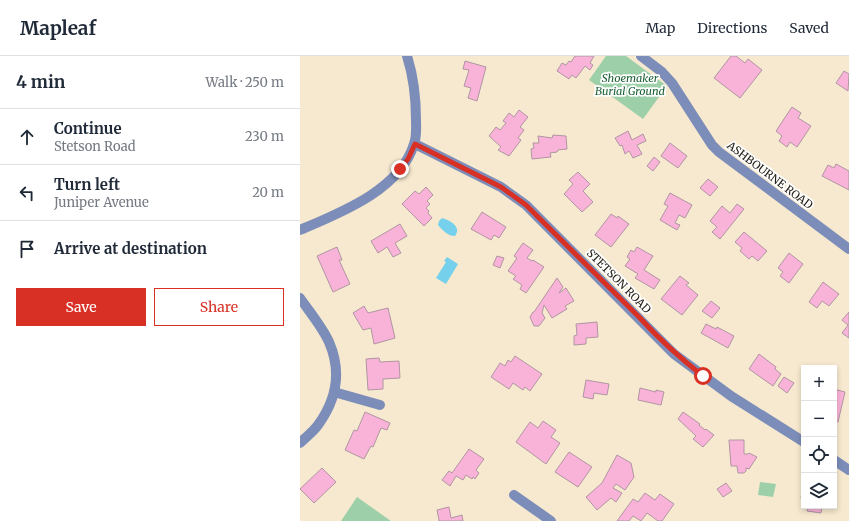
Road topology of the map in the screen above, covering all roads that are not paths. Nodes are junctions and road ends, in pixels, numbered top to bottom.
1 (407, 56) edge
2 (641, 56) edge
3 (415, 144) junction
4 (300, 230) edge
5 (849, 249) edge
6 (300, 298) edge
7 (334, 392) junction
8 (380, 405) dead end
9 (801, 440) edge
10 (300, 443) edge
11 (837, 462) edge
12 (849, 470) edge
13 (514, 495) dead end
14 (551, 521) edge

1 - 3 street
2 - 5 street, ASHBOURNE ROAD
3 - 4 street
3 - 9 street, STETSON ROAD
6 - 7 street
7 - 8 street
7 - 10 street
11 - 12 street
13 - 14 street

